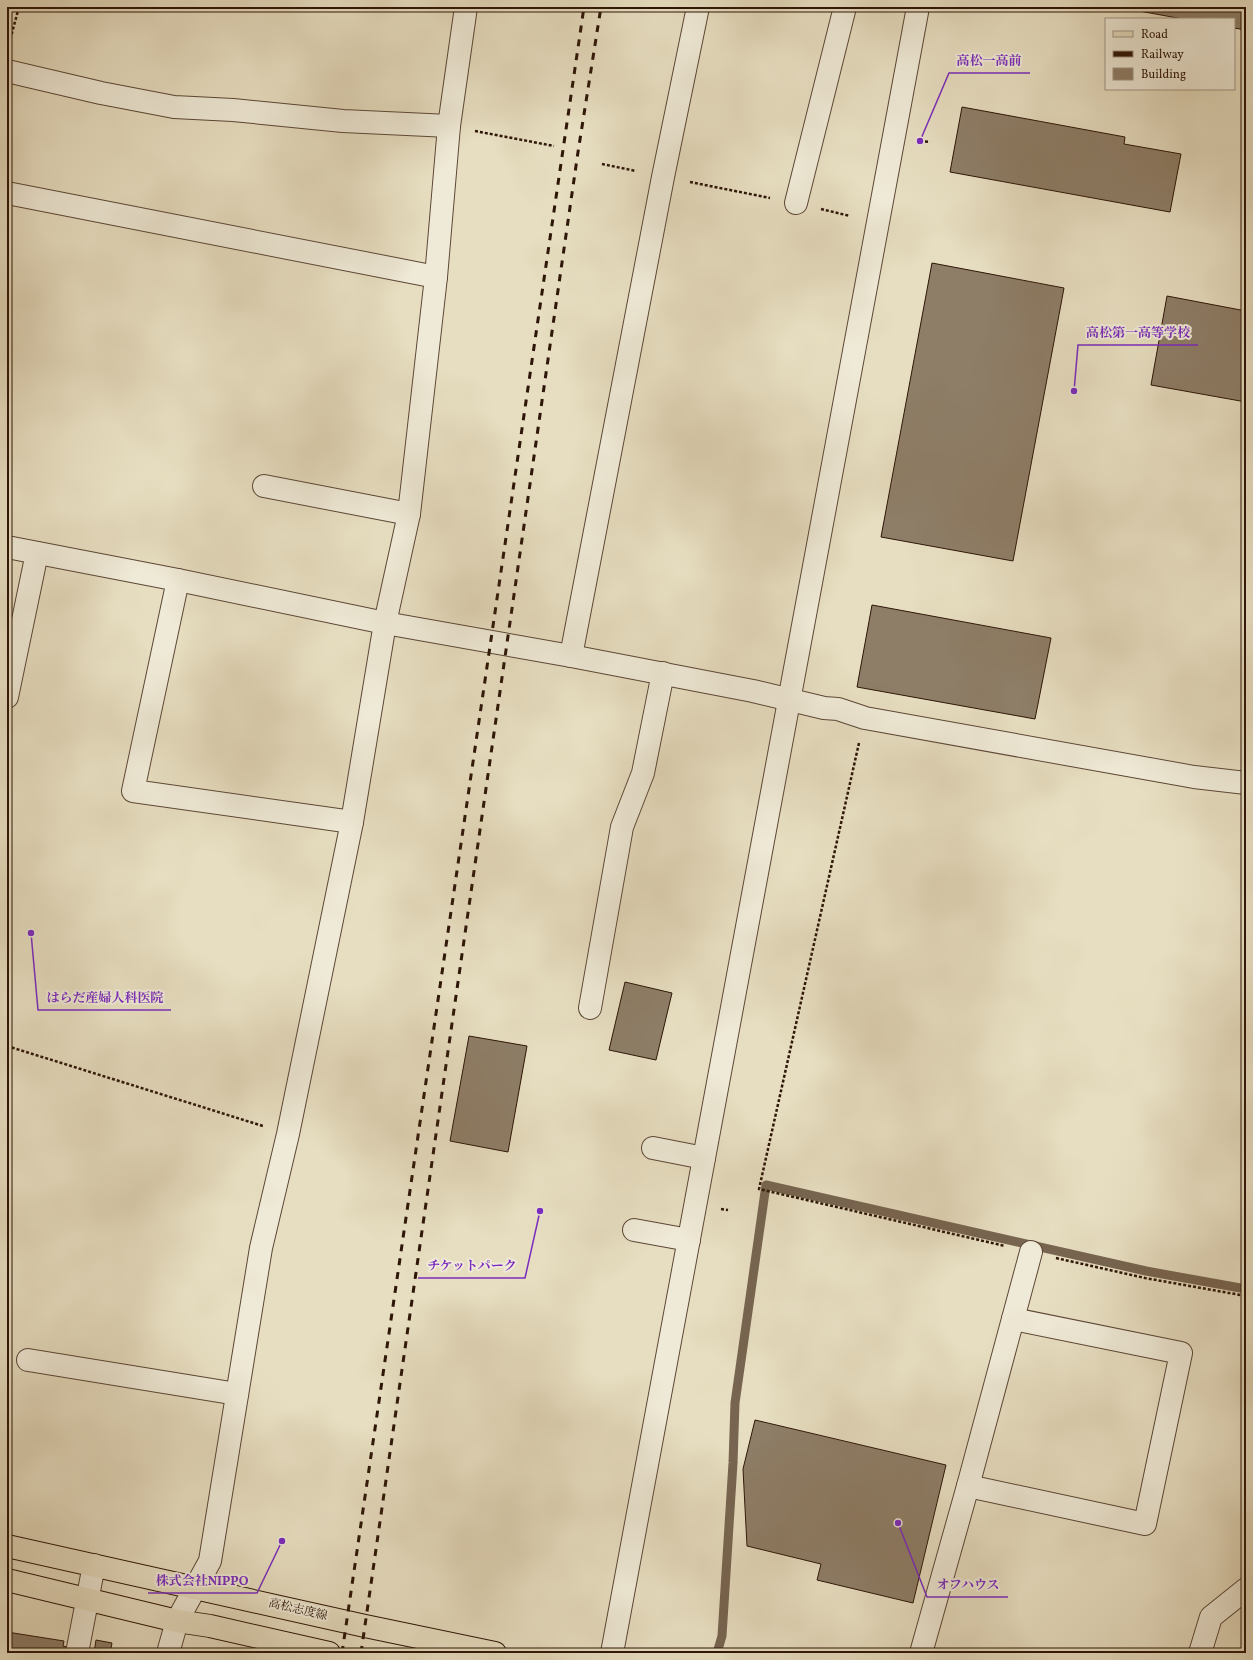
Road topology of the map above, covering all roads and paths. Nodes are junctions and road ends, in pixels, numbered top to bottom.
1 (18, 7) edge
2 (466, 7) edge
3 (698, 7) edge
4 (845, 7) edge
5 (918, 7) edge
6 (9, 45) dead end
7 (7, 71) edge
8 (449, 126) junction
9 (920, 141) dead end
10 (930, 142) dead end
11 (554, 146) dead end
12 (602, 164) dead end
13 (663, 177) junction
14 (7, 193) edge
15 (796, 203) junction
16 (850, 216) dead end
17 (436, 277) junction
18 (264, 486) dead end
19 (409, 514) junction
20 (7, 547) edge
21 (37, 553) junction
22 (178, 580) junction
23 (385, 624) junction
24 (571, 656) junction
25 (663, 673) junction
26 (7, 697) edge
27 (790, 699) junction
28 (865, 718) junction
29 (1246, 783) edge
30 (352, 822) junction
31 (590, 1008) dead end
32 (7, 1046) edge
33 (288, 1134) junction
34 (653, 1148) dead end
35 (704, 1158) junction
36 (634, 1230) dead end
37 (689, 1240) junction
38 (1031, 1252) junction
39 (1246, 1296) edge
40 (1013, 1319) junction
41 (28, 1360) dead end
42 (237, 1394) junction
43 (968, 1486) junction
44 (7, 1546) edge
45 (94, 1565) junction
46 (7, 1580) edge
47 (196, 1588) junction
48 (1246, 1589) edge
49 (88, 1599) junction
50 (177, 1621) junction
51 (77, 1653) edge
52 (168, 1653) edge
53 (329, 1653) edge
54 (495, 1653) edge
55 (612, 1653) edge
56 (921, 1653) edge
57 (1200, 1653) edge

1 - 6 path
2 - 8 street
3 - 13 street
4 - 15 street
5 - 27 street
7 - 8 street
8 - 11 path
8 - 17 street
9 - 10 path
12 - 13 path
13 - 15 path
13 - 24 street
14 - 17 street
15 - 16 path
17 - 19 street
18 - 19 street
19 - 23 street
20 - 21 street
21 - 22 street
21 - 26 street
22 - 23 street
22 - 30 street
23 - 24 street
23 - 30 street
24 - 25 street
25 - 27 street
25 - 31 street
27 - 28 street
27 - 35 street
28 - 29 street
28 - 38 path
30 - 33 street
32 - 33 path
33 - 42 street
34 - 35 street
35 - 37 street
36 - 37 street
37 - 55 street
38 - 39 path
38 - 40 street
40 - 43 street
40 - 43 street
41 - 42 street
42 - 47 street
43 - 56 street
44 - 45 main road, 高松志度線
45 - 47 main road, 高松志度線
45 - 49 street
46 - 49 main road
47 - 50 street
47 - 54 main road, 高松志度線
48 - 57 street
49 - 50 main road
49 - 51 street
50 - 52 street
50 - 53 main road

